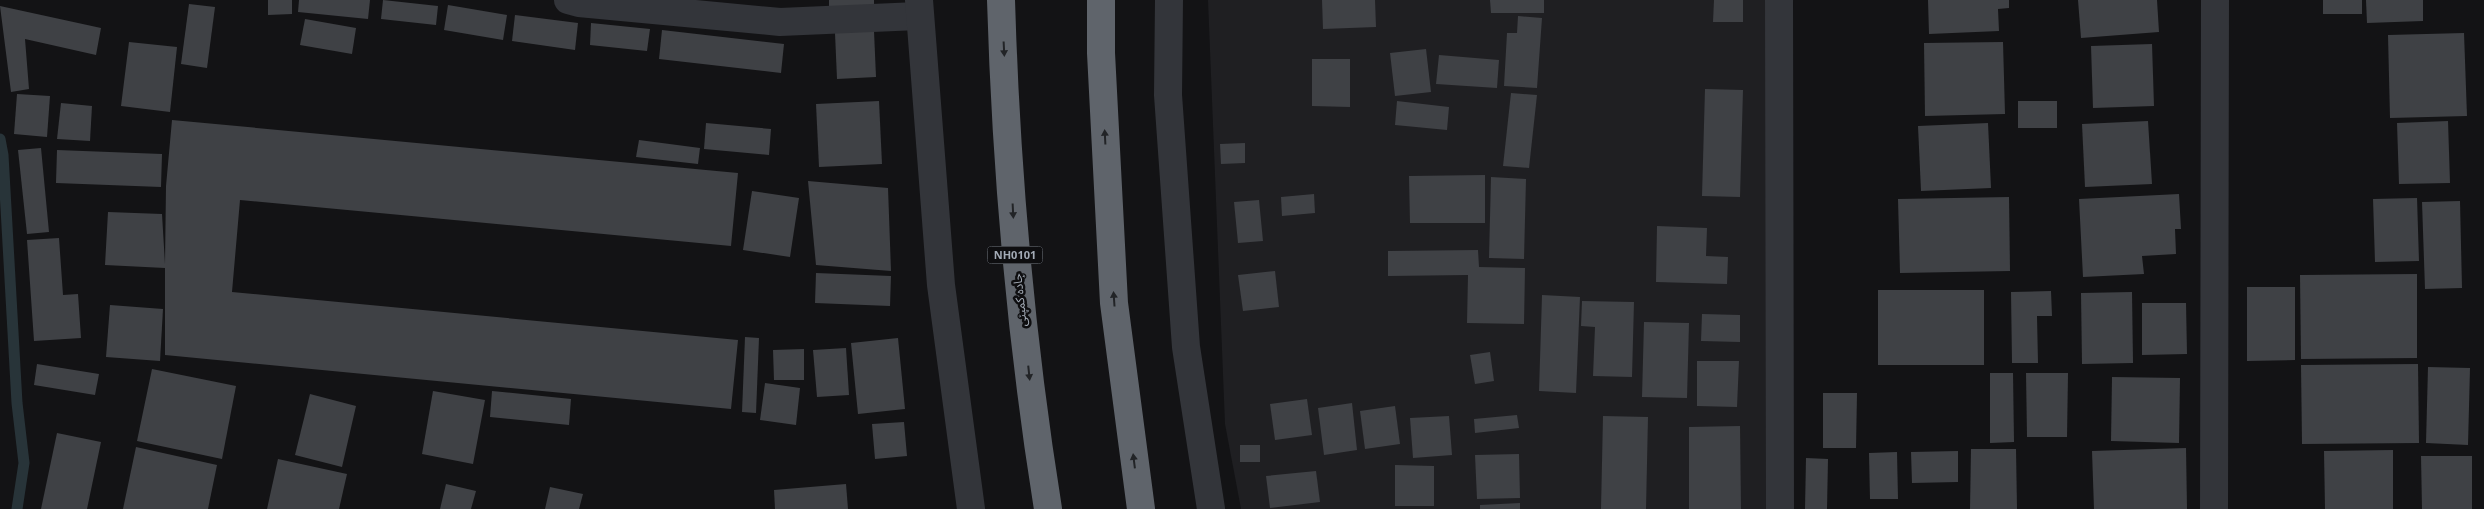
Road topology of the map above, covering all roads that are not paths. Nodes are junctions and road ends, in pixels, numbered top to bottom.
1 (568, 0) edge
2 (1001, 0) edge
3 (1101, 0) edge
4 (1169, 0) edge
5 (1779, 0) edge
6 (2215, 0) edge
7 (919, 8) edge
8 (971, 509) edge
9 (1048, 509) edge
10 (1141, 509) edge
11 (1211, 509) edge
12 (1780, 509) edge
13 (2214, 509) edge

1 - 7 street
2 -> 9 highway, جاده کمپنی / NH0101
10 -> 3 highway
4 - 11 street
5 - 12 street
6 - 13 street
7 - 8 street

